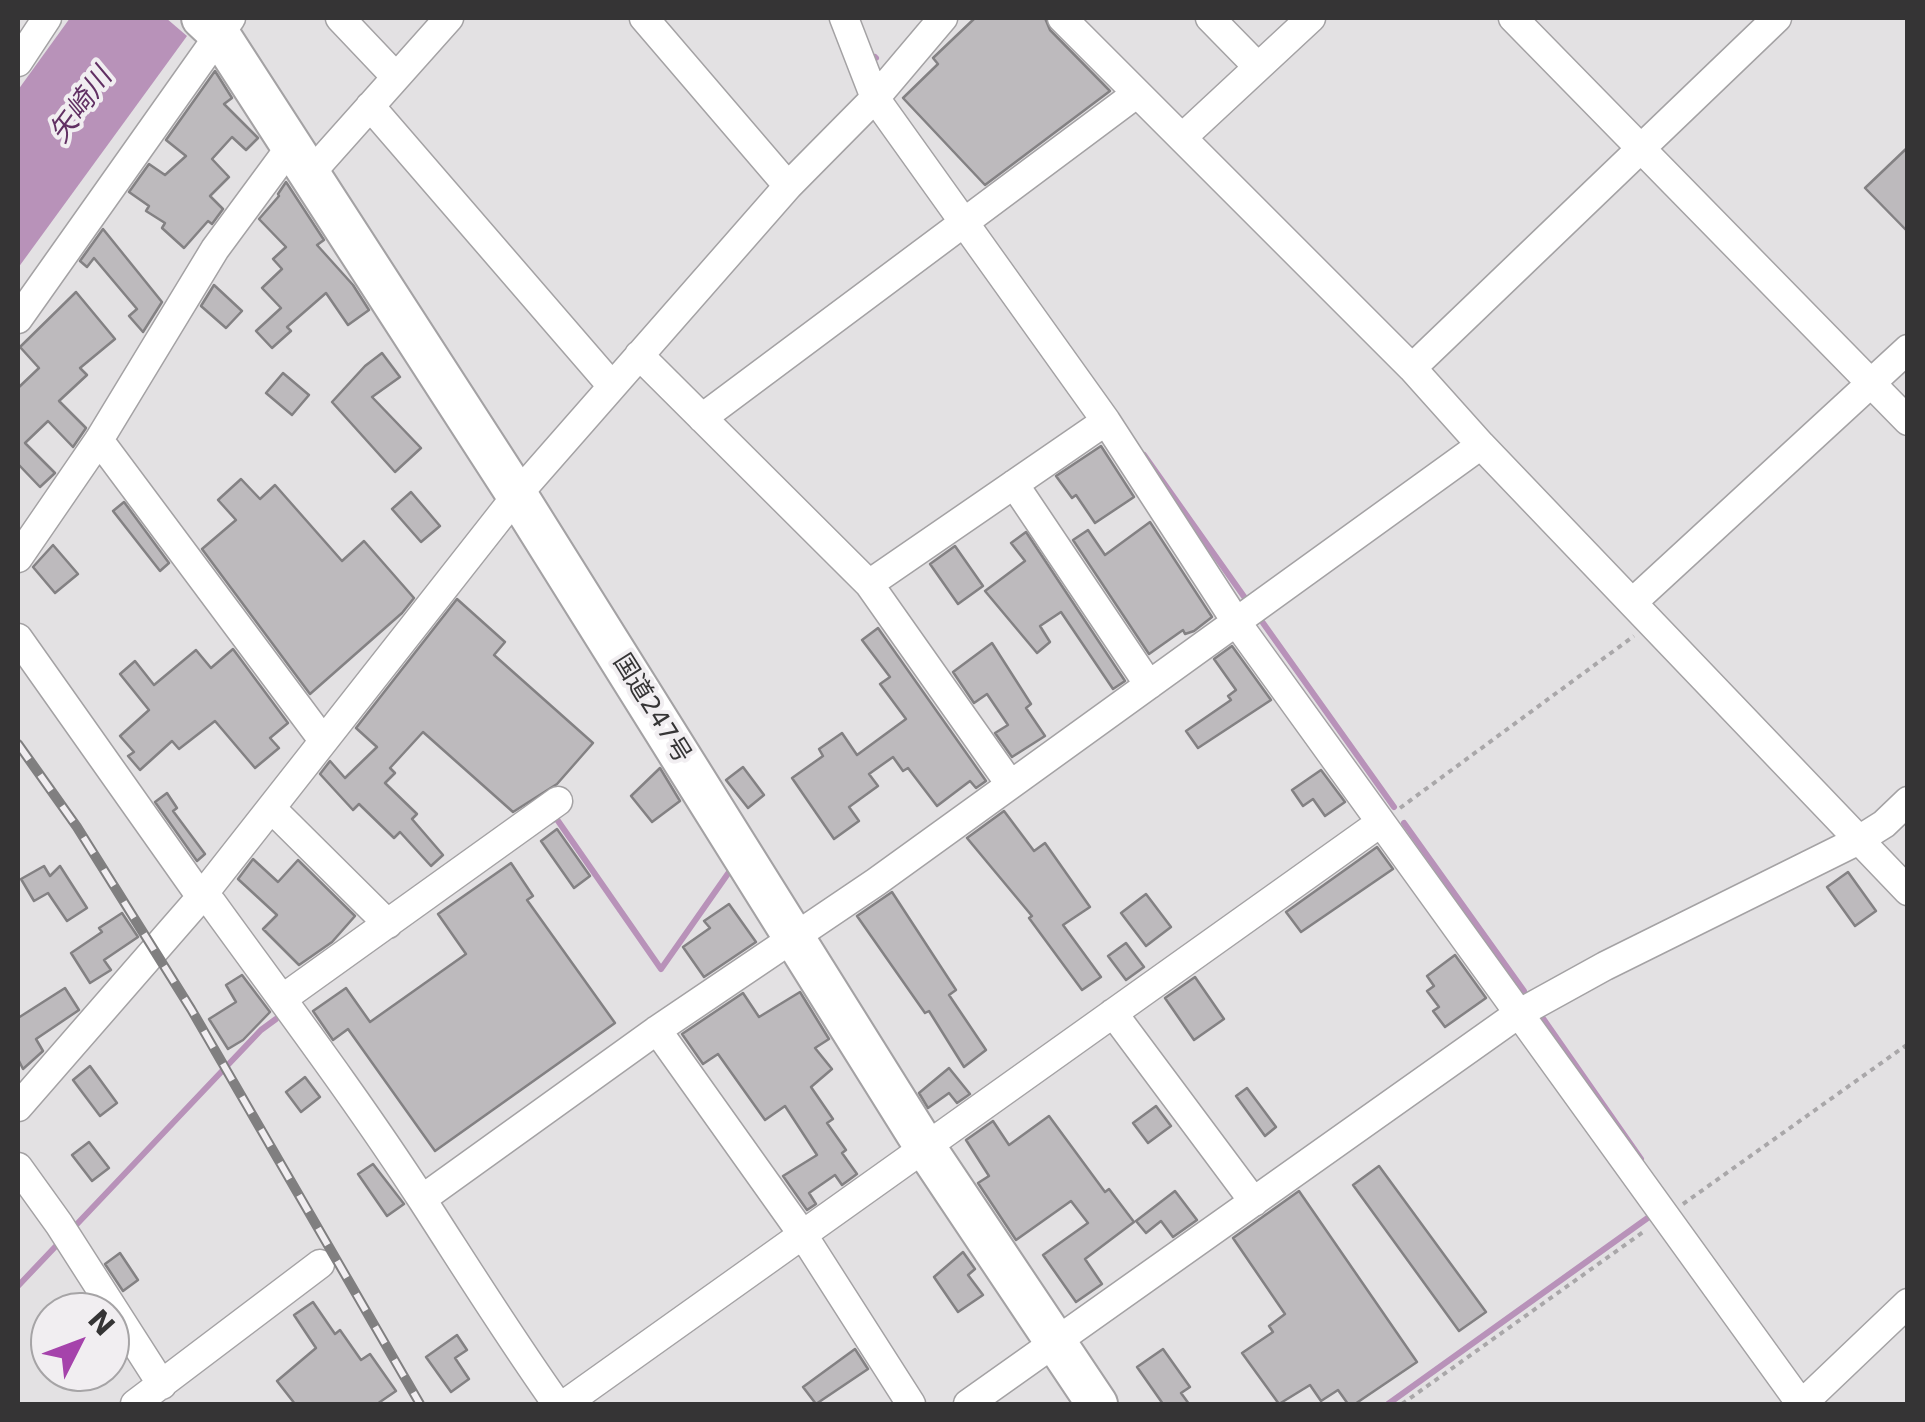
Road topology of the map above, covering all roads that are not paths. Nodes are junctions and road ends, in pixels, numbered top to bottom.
1 (47, 18) edge
2 (340, 18) edge
3 (450, 18) edge
4 (644, 18) edge
5 (844, 18) edge
6 (943, 18) edge
7 (1062, 18) edge
8 (1210, 18) edge
9 (1311, 18) edge
10 (1513, 18) edge
11 (1777, 18) edge
12 (217, 23) edge
13 (18, 62) edge
14 (1258, 68) junction
15 (396, 78) junction
16 (1136, 94) junction
17 (874, 98) junction
18 (370, 106) junction
19 (1184, 136) junction
20 (1642, 149) junction
21 (300, 160) junction
22 (788, 186) junction
23 (965, 223) junction
24 (18, 318) edge
25 (1908, 349) edge
26 (638, 355) junction
27 (1412, 368) junction
28 (1871, 385) junction
29 (612, 386) junction
30 (702, 418) junction
31 (1106, 421) junction
32 (1908, 422) edge
33 (99, 440) junction
34 (1481, 445) junction
35 (1014, 484) junction
36 (516, 495) junction
37 (18, 558) edge
38 (869, 584) junction
39 (1643, 612) junction
40 (1237, 623) junction
41 (18, 638) edge
42 (1149, 685) junction
43 (322, 739) junction
44 (1010, 784) junction
45 (558, 801) dead end
46 (1908, 801) edge
47 (272, 809) junction
48 (1380, 823) junction
49 (1858, 841) junction
50 (1908, 891) edge
51 (201, 897) junction
52 (388, 924) junction
53 (795, 939) junction
54 (282, 999) junction
55 (1113, 1013) junction
56 (1518, 1014) junction
57 (657, 1030) junction
58 (19, 1101) edge
59 (926, 1147) junction
60 (18, 1167) edge
61 (422, 1199) junction
62 (1254, 1202) junction
63 (803, 1236) junction
64 (320, 1264) dead end
65 (1908, 1303) edge
66 (1055, 1342) junction
67 (162, 1385) junction
68 (136, 1404) edge
69 (557, 1404) edge
70 (565, 1404) edge
71 (911, 1404) edge
72 (968, 1404) edge
73 (1097, 1404) edge
74 (1802, 1404) edge

1 - 13 street
2 - 15 street
3 - 15 street
4 - 22 street
5 - 17 street
6 - 17 street
7 - 16 street
8 - 14 street
9 - 14 street
10 - 20 street
11 - 20 street
12 - 21 highway, 国道247号
12 - 24 street
14 - 19 street
15 - 18 street
16 - 19 street
16 - 23 street
17 - 22 street
17 - 23 street
18 - 21 street
18 - 29 street
19 - 27 street
20 - 27 street
20 - 28 street
21 - 33 street
21 - 36 highway, 国道247号
22 - 26 street
23 - 30 street
23 - 31 street
25 - 28 street
26 - 29 street
26 - 30 street
27 - 34 street
28 - 32 street
28 - 39 street
29 - 36 street
30 - 38 street
31 - 35 street
31 - 40 street
33 - 37 street
33 - 43 street
34 - 39 street
34 - 40 street
35 - 38 street
35 - 42 street
36 - 43 street
36 - 53 highway, 国道247号
38 - 44 street
39 - 49 street
40 - 42 street
40 - 48 street
41 - 51 street
42 - 44 street
43 - 47 street
44 - 53 street
45 - 52 street
46 - 49 street
47 - 51 street
47 - 52 street
48 - 55 street
48 - 56 street
49 - 50 street
49 - 56 street
51 - 54 street
51 - 58 street
52 - 54 street
53 - 57 street
53 - 59 highway, 国道247号
54 - 61 street
55 - 59 street
55 - 62 street
56 - 62 street
56 - 74 street
57 - 61 street
57 - 63 street
59 - 63 street
59 - 66 highway, 国道247号
60 - 67 street
61 - 69 street
62 - 66 street
63 - 70 street
63 - 71 street
64 - 67 street
65 - 74 street
66 - 72 street
66 - 73 highway, 国道247号
67 - 68 street

